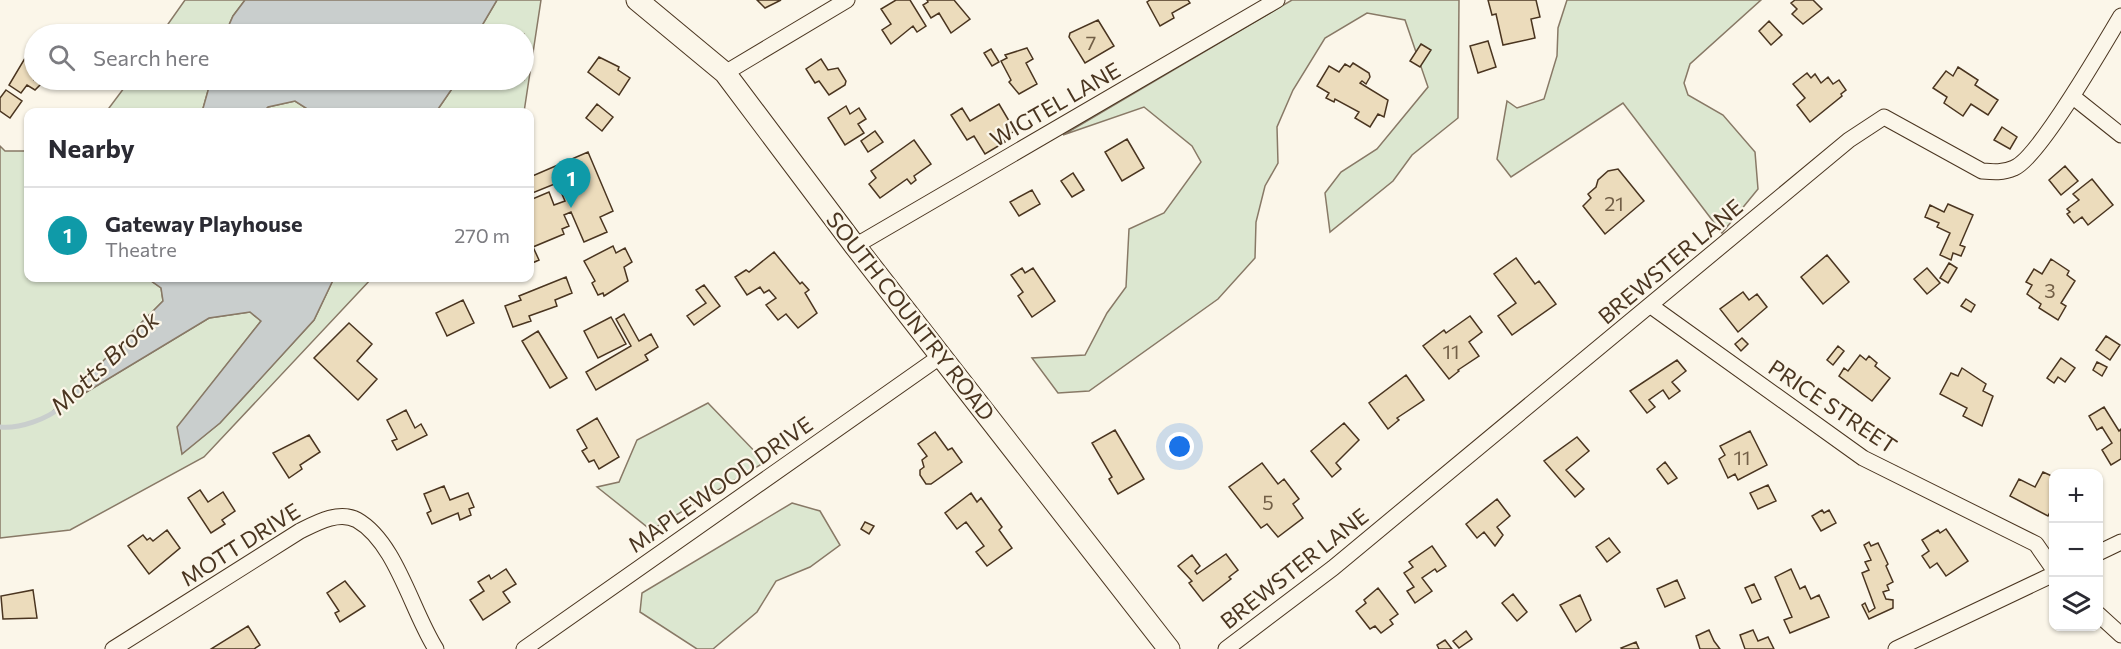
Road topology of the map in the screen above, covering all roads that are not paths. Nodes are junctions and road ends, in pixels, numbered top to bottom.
1 (847, 0) edge
2 (1277, 0) edge
3 (643, 1) edge
4 (2121, 16) edge
5 (725, 73) junction
6 (2072, 96) junction
7 (2121, 135) edge
8 (855, 246) junction
9 (1651, 306) junction
10 (941, 356) junction
11 (2121, 542) edge
12 (2103, 551) edge
13 (2049, 564) edge
14 (2049, 574) edge
15 (2103, 619) edge
16 (2121, 635) edge
17 (113, 649) edge
18 (436, 649) edge
19 (524, 649) edge
20 (1169, 649) edge
21 (1226, 649) edge
22 (1896, 649) edge

1 - 5 street
2 - 8 street, WIGTEL LANE
3 - 5 main road, SOUTH COUNTRY ROAD
4 - 6 street, BREWSTER LANE
5 - 8 main road, SOUTH COUNTRY ROAD
6 - 7 street
6 - 9 street, BREWSTER LANE
8 - 10 main road, SOUTH COUNTRY ROAD
9 - 13 street, PRICE STREET
9 - 21 street, BREWSTER LANE
10 - 19 street, MAPLEWOOD DRIVE
10 - 20 main road, SOUTH COUNTRY ROAD
11 - 12 street
14 - 22 street
15 - 16 street
17 - 18 street, MOTT DRIVE

